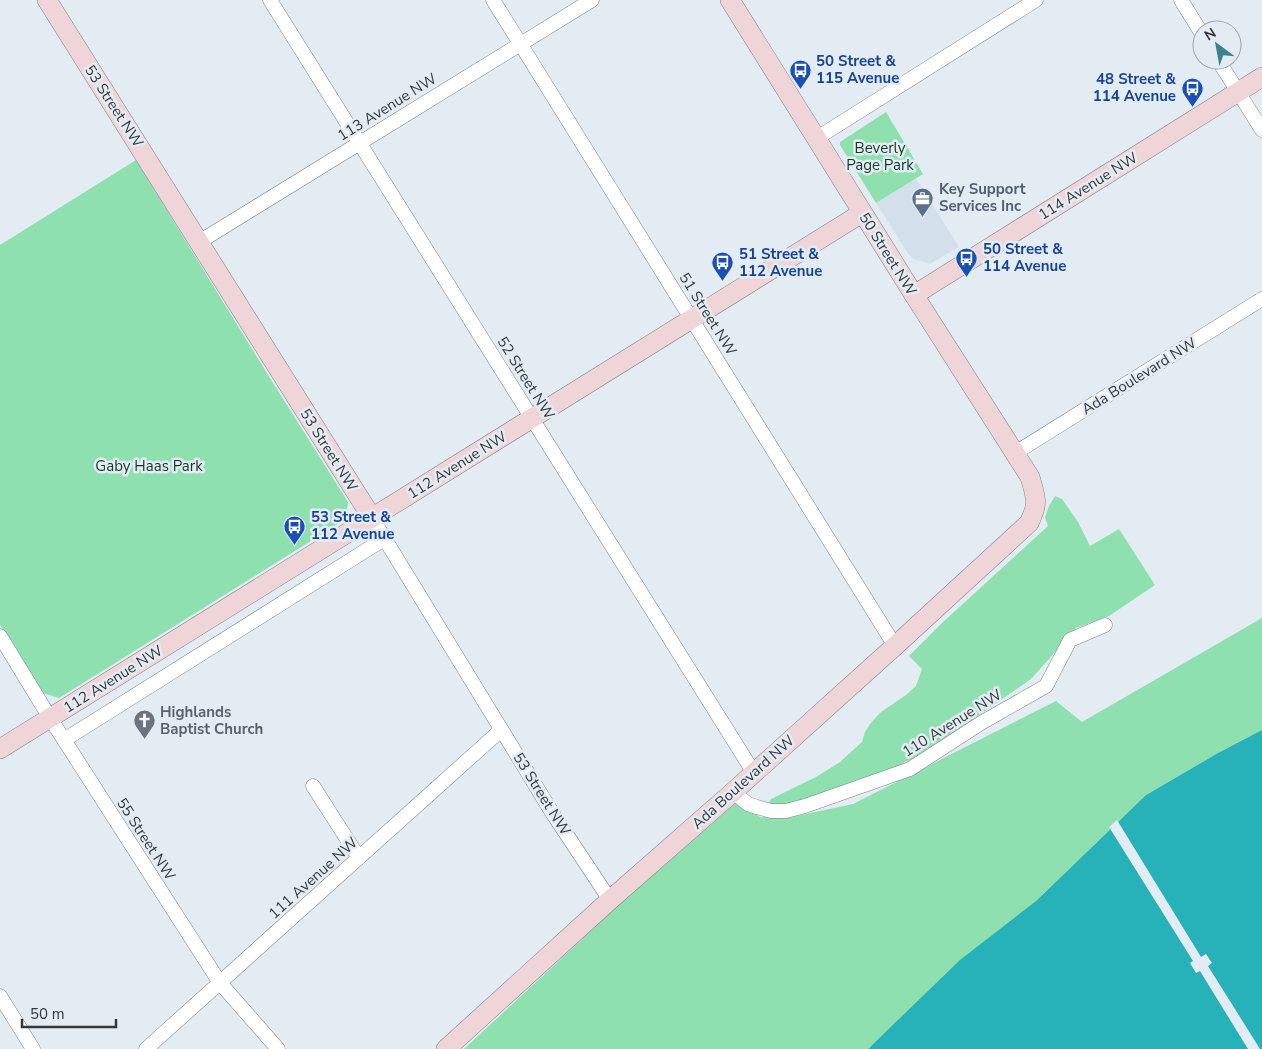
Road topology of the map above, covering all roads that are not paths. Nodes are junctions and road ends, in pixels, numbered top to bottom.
1 (47, 0) edge
2 (270, 0) edge
3 (493, 0) edge
4 (592, 0) edge
5 (730, 0) edge
6 (1036, 0) edge
7 (1181, 0) edge
8 (1193, 20) edge
9 (520, 44) junction
10 (1224, 70) edge
11 (1262, 77) edge
12 (1238, 92) junction
13 (1262, 130) edge
14 (817, 138) junction
15 (360, 144) junction
16 (862, 213) junction
17 (199, 242) junction
18 (914, 295) junction
19 (1262, 299) edge
20 (692, 318) junction
21 (532, 418) junction
22 (1015, 453) junction
23 (1035, 510) joint
24 (372, 518) junction
25 (384, 539) junction
26 (1105, 626) dead end
27 (0, 636) edge
28 (895, 646) junction
29 (50, 718) junction
30 (501, 730) junction
31 (64, 740) junction
32 (0, 749) edge
33 (754, 772) junction
34 (313, 786) dead end
35 (734, 792) junction
36 (359, 858) junction
37 (610, 900) junction
38 (220, 984) junction
39 (0, 996) edge
40 (33, 1049) edge
41 (146, 1049) edge
42 (278, 1049) edge
43 (446, 1049) edge

1 - 17 street, 53 Street NW
2 - 15 street, 52 Street NW
3 - 9 street, 51 Street NW
4 - 9 street, 113 Avenue NW
5 - 14 street, 50 Street NW
6 - 14 street
7 - 8 street
9 - 15 street, 113 Avenue NW
9 - 20 street, 51 Street NW
10 - 12 street
11 - 12 street, 114 Avenue NW
12 - 13 street
12 - 18 street, 114 Avenue NW
14 - 16 street, 50 Street NW
15 - 17 street, 113 Avenue NW
15 - 21 street, 52 Street NW
16 - 18 street, 50 Street NW
16 - 20 street, 112 Avenue NW
17 - 24 street, 53 Street NW
18 - 22 street, 50 Street NW
19 - 22 street, Ada Boulevard NW
20 - 21 street, 112 Avenue NW
20 - 28 street, 51 Street NW
21 - 24 street, 112 Avenue NW
21 - 33 street, 52 Street NW
22 - 23 street, 50 Street NW
23 - 28 street, Ada Boulevard NW
24 - 25 street, 53 Street NW
24 - 29 street, 112 Avenue NW
25 - 30 street, 53 Street NW
25 - 31 street, 112 Avenue NW
26 - 35 street, 110 Avenue NW
27 - 29 street, 55 Street NW
28 - 33 street, Ada Boulevard NW
29 - 31 street, 55 Street NW
29 - 32 street, 112 Avenue NW
30 - 36 street, 111 Avenue NW
30 - 37 street, 53 Street NW
31 - 38 street, 55 Street NW
33 - 35 street, Ada Boulevard NW
34 - 36 street
35 - 37 street, Ada Boulevard NW
36 - 38 street, 111 Avenue NW
37 - 43 street, Ada Boulevard NW
38 - 41 street, 111 Avenue NW
38 - 42 street, 55 Street NW
39 - 40 street

